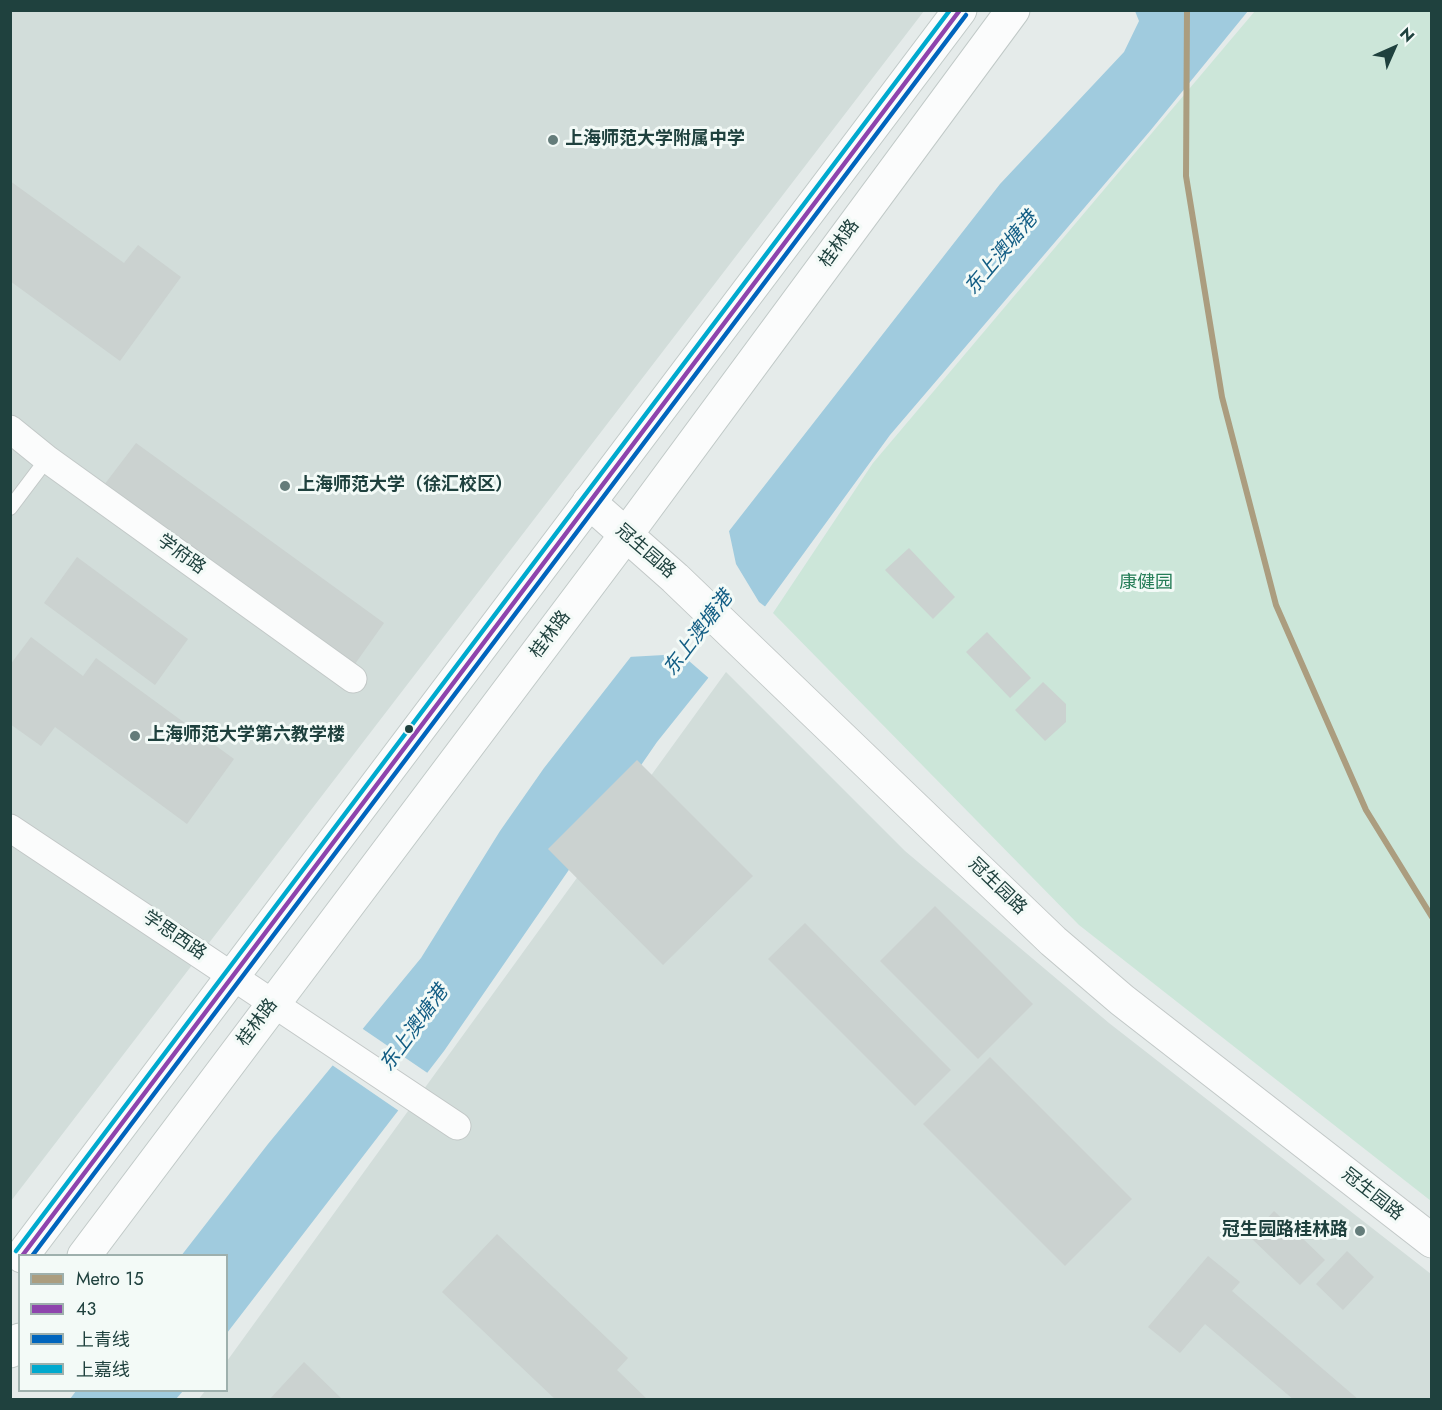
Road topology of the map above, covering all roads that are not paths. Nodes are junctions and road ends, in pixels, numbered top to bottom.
1 (960, 10) edge
2 (1012, 10) edge
3 (10, 429) edge
4 (47, 459) junction
5 (589, 502) junction
6 (10, 508) edge
7 (625, 536) junction
8 (352, 679) dead end
9 (10, 828) edge
10 (233, 975) junction
11 (273, 1003) junction
12 (457, 1126) dead end
13 (1431, 1241) edge
14 (23, 1254) edge
15 (85, 1254) edge

1 - 5 main road
2 - 7 main road, 桂林路
3 - 4 street, 学府路
4 - 6 lane
4 - 8 street, 学府路
5 - 7 main road, 冠生园路
5 - 10 main road
7 - 11 main road, 桂林路
7 - 13 main road, 冠生园路
9 - 10 street, 学思西路
10 - 11 street, 学思西路
10 - 14 main road
11 - 12 street, 学思西路
11 - 15 main road, 桂林路

